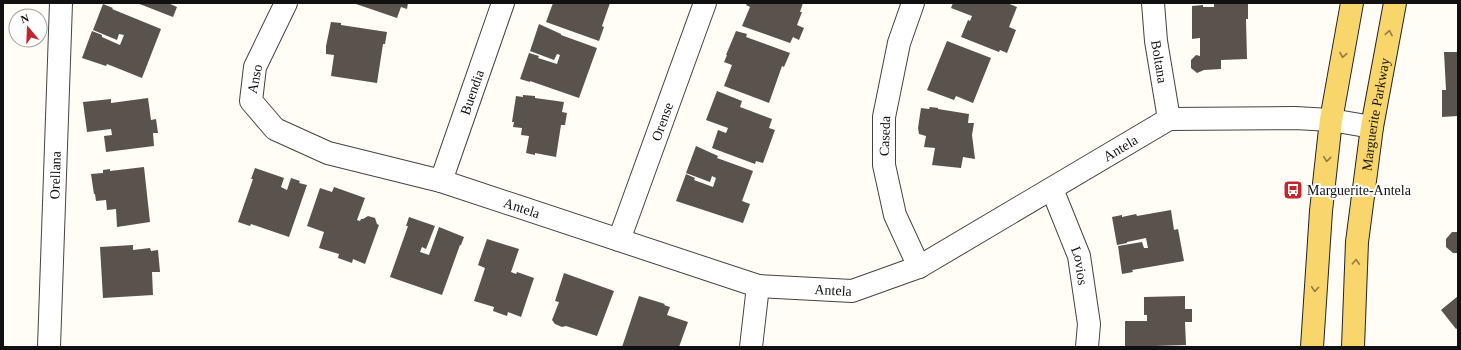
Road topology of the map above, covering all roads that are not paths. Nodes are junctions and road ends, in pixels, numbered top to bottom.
1 (61, 3) edge
2 (286, 3) edge
3 (503, 3) edge
4 (705, 3) edge
5 (913, 3) edge
6 (1153, 3) edge
7 (1352, 3) edge
8 (1395, 3) edge
9 (1169, 119) junction
10 (1331, 120) junction
11 (1372, 127) junction
12 (275, 129) joint
13 (441, 181) junction
14 (1052, 189) junction
15 (619, 240) junction
16 (919, 267) junction
17 (758, 286) junction
18 (49, 347) edge
19 (751, 347) edge
20 (1087, 347) edge
21 (1312, 347) edge
22 (1353, 347) edge

1 - 18 street, Orellana
2 - 12 street, Anso
3 - 13 street, Buendia
4 - 15 street, Orense
5 - 16 street, Caseda
6 - 9 street, Boltana
7 -> 10 main road
11 -> 8 main road, Marguerite Parkway
9 - 10 street
9 - 14 street, Antela
10 - 11 street
10 -> 21 main road
22 -> 11 main road, Marguerite Parkway
12 - 13 street, Antela
13 - 15 street, Antela
14 - 16 street, Antela
14 - 20 street, Lovios
15 - 17 street, Antela
16 - 17 street, Antela
17 - 19 street

